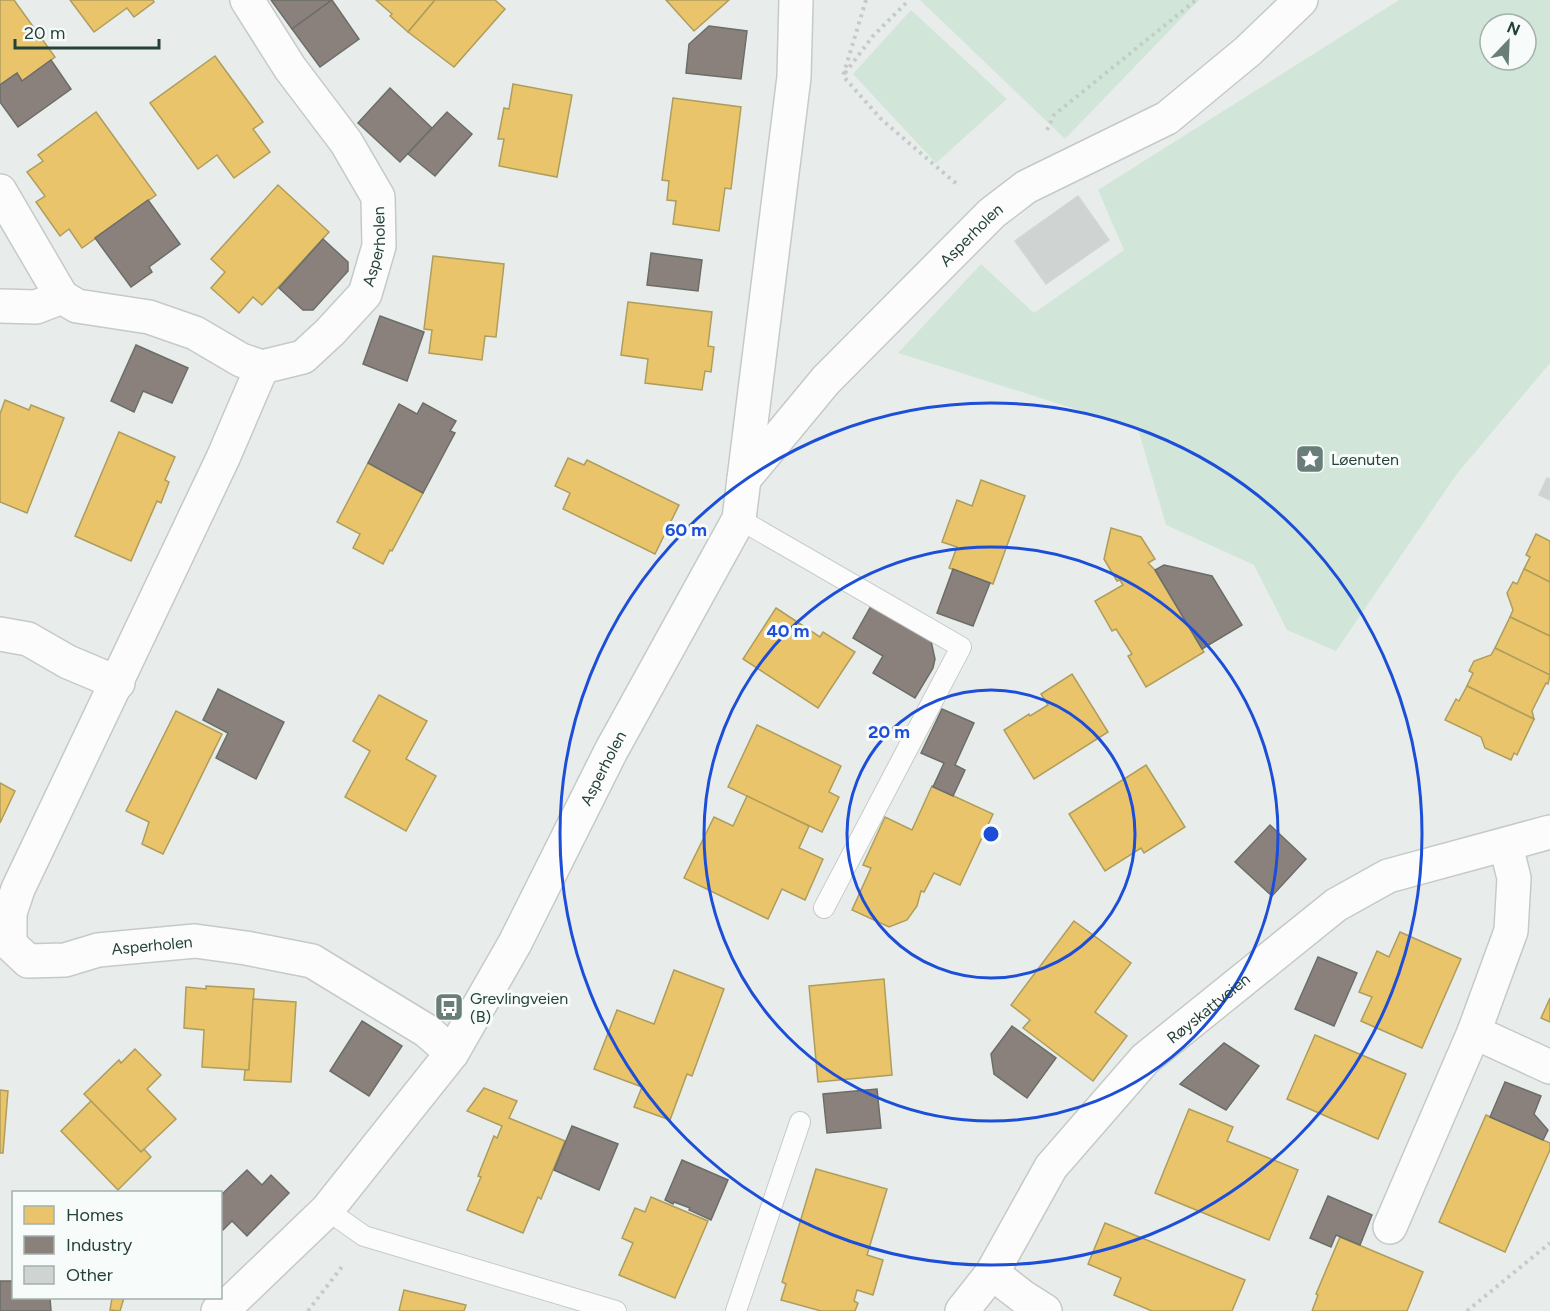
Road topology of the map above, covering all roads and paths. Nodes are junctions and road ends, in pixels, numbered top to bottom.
1 (247, 0) edge
2 (796, 0) edge
3 (866, 0) edge
4 (909, 0) edge
5 (1196, 0) edge
6 (1292, 9) edge
7 (843, 76) junction
8 (794, 78) junction
9 (1044, 134) dead end
10 (0, 191) edge
11 (992, 213) junction
12 (62, 297) junction
13 (0, 306) edge
14 (262, 367) junction
15 (744, 479) junction
16 (739, 519) junction
17 (0, 634) edge
18 (118, 683) junction
19 (1550, 832) edge
20 (1506, 846) junction
21 (824, 908) dead end
22 (5, 954) edge
23 (1474, 1032) junction
24 (452, 1053) junction
25 (1550, 1067) edge
26 (800, 1122) dead end
27 (327, 1210) junction
28 (1389, 1227) dead end
29 (1550, 1243) edge
30 (992, 1273) junction
31 (228, 1309) edge
32 (615, 1311) edge
33 (735, 1311) edge
34 (962, 1311) edge
35 (1045, 1311) edge
36 (1467, 1311) edge

1 - 14 street, Asperholen
2 - 8 street, Asperholen
3 - 7 path
4 - 7 path
5 - 9 path
6 - 11 street, Asperholen
7 - 8 path
7 - 11 path
8 - 15 street, Asperholen
10 - 12 street
11 - 15 street, Asperholen
12 - 13 street
12 - 14 street
14 - 18 street, Asperholen
15 - 16 street, Asperholen
16 - 21 lane
16 - 24 street, Asperholen
17 - 18 street
18 - 22 street, Asperholen
19 - 20 street, Røyskattveien
20 - 23 street
20 - 30 street, Røyskattveien
22 - 24 street, Asperholen
23 - 25 street
23 - 28 street
24 - 27 street, Asperholen
26 - 33 lane
27 - 31 street, Asperholen
27 - 32 lane
29 - 36 path
30 - 34 street, Røyskattveien
30 - 35 street

